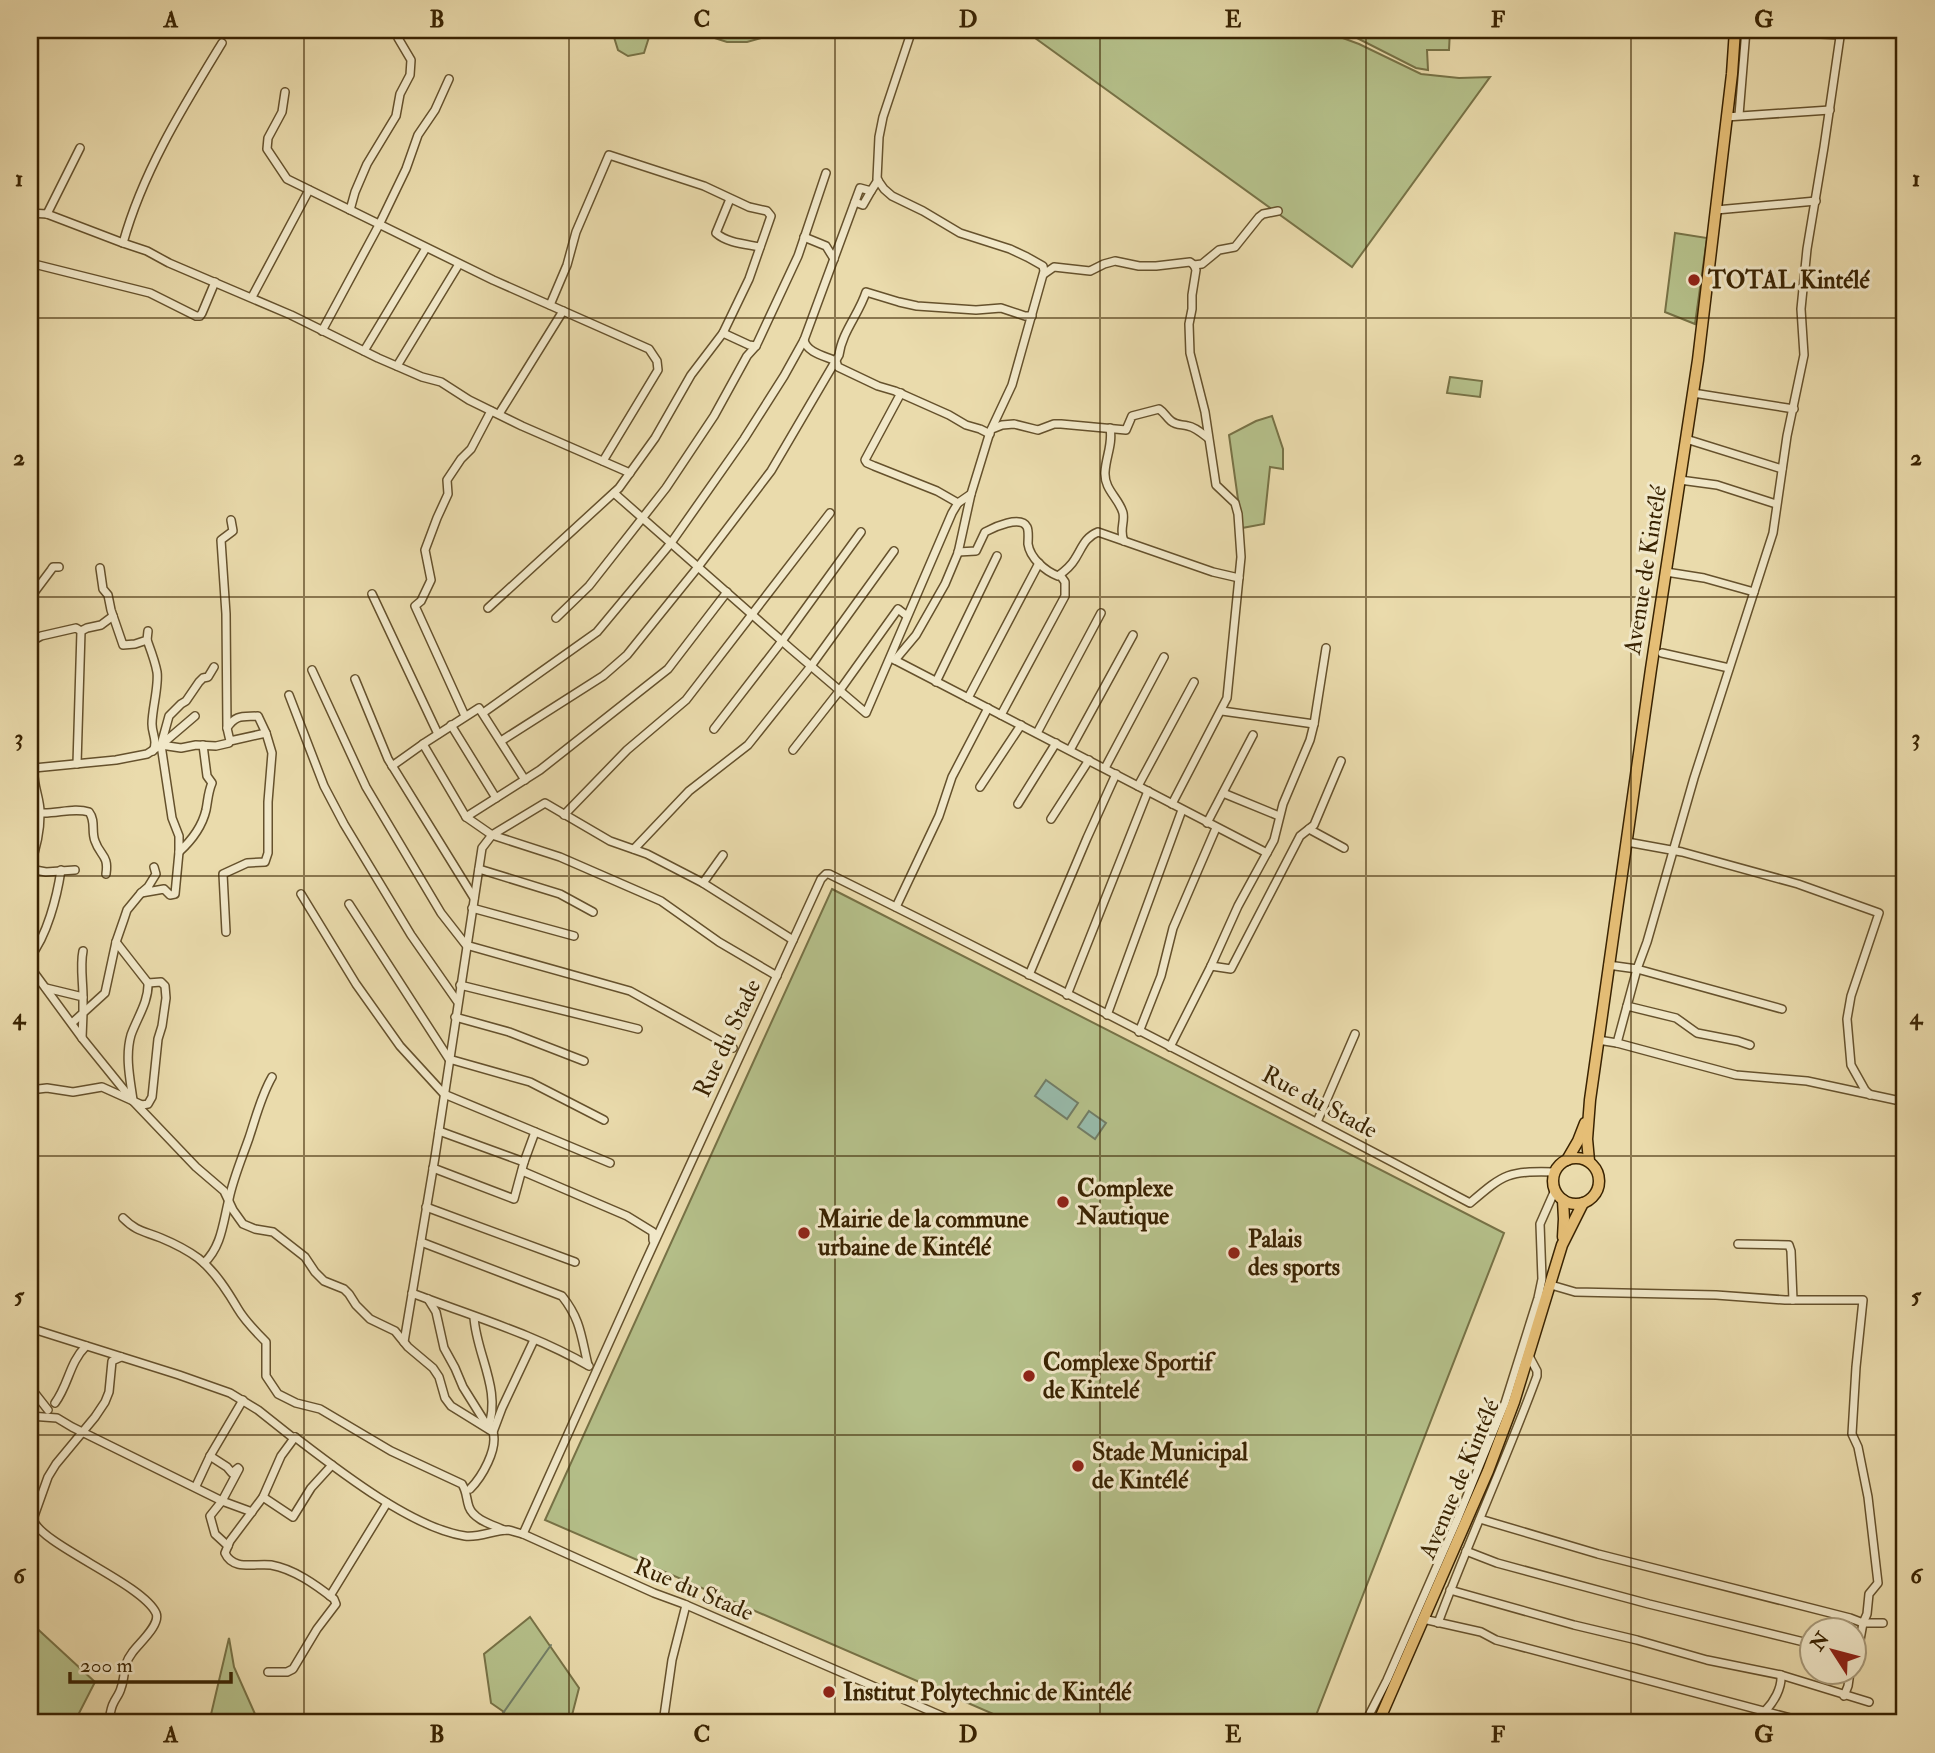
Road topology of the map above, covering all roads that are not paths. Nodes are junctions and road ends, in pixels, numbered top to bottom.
1 (398, 30) edge
2 (912, 30) edge
3 (1735, 30) edge
4 (1746, 30) edge
5 (1841, 32) edge
6 (222, 43) dead end
7 (449, 79) dead end
8 (285, 92) dead end
9 (1830, 110) junction
10 (1739, 115) junction
11 (1726, 117) junction
12 (80, 148) dead end
13 (826, 173) dead end
14 (877, 180) junction
15 (309, 190) junction
16 (730, 199) junction
17 (1816, 201) junction
18 (1716, 209) junction
19 (350, 210) junction
20 (1278, 211) dead end
21 (30, 213) edge
22 (47, 214) junction
23 (379, 225) junction
24 (804, 237) junction
25 (122, 243) junction
26 (760, 247) junction
27 (426, 248) junction
28 (834, 259) junction
29 (30, 263) edge
30 (459, 264) junction
31 (1194, 265) junction
32 (1044, 274) junction
33 (215, 282) junction
34 (252, 298) junction
35 (550, 305) junction
36 (563, 311) junction
37 (1032, 316) junction
38 (322, 331) junction
39 (723, 333) junction
40 (804, 340) junction
41 (756, 346) junction
42 (364, 351) junction
43 (835, 365) junction
44 (397, 366) junction
45 (901, 393) junction
46 (1693, 393) junction
47 (1794, 409) junction
48 (495, 412) junction
49 (1110, 428) junction
50 (990, 432) junction
51 (1208, 438) junction
52 (1686, 439) junction
53 (603, 461) junction
54 (1782, 469) junction
55 (630, 473) junction
56 (1680, 480) junction
57 (614, 492) junction
58 (971, 494) junction
59 (958, 503) junction
60 (1776, 504) junction
61 (830, 513) dead end
62 (643, 518) junction
63 (231, 520) dead end
64 (1121, 527) junction
65 (861, 532) dead end
66 (1106, 534) junction
67 (1124, 541) junction
68 (671, 543) junction
69 (894, 551) dead end
70 (958, 552) junction
71 (997, 556) dead end
72 (1039, 562) junction
73 (59, 567) dead end
74 (698, 567) junction
75 (100, 568) dead end
76 (1666, 572) junction
77 (1060, 575) junction
78 (1239, 578) junction
79 (727, 592) junction
80 (1754, 592) junction
81 (372, 594) dead end
82 (30, 598) edge
83 (488, 608) dead end
84 (1101, 613) dead end
85 (752, 615) junction
86 (113, 616) junction
87 (907, 616) junction
88 (556, 618) dead end
89 (81, 631) junction
90 (148, 631) dead end
91 (1133, 635) dead end
92 (146, 640) junction
93 (782, 641) junction
94 (30, 642) edge
95 (1325, 648) dead end
96 (1662, 653) dead end
97 (1164, 657) dead end
98 (893, 659) junction
99 (811, 666) junction
100 (214, 667) dead end
101 (1729, 668) junction
102 (312, 670) dead end
103 (355, 679) dead end
104 (936, 682) junction
105 (1194, 682) dead end
106 (840, 690) junction
107 (289, 695) dead end
108 (968, 698) junction
109 (988, 708) junction
110 (1222, 711) junction
111 (483, 713) junction
112 (1001, 715) junction
113 (195, 716) dead end
114 (465, 716) junction
115 (1314, 724) junction
116 (452, 725) junction
117 (1021, 725) junction
118 (227, 728) junction
119 (713, 729) dead end
120 (266, 733) junction
121 (1037, 733) junction
122 (438, 734) junction
123 (1254, 735) dead end
124 (230, 741) junction
125 (501, 741) junction
126 (1056, 743) junction
127 (423, 744) junction
128 (161, 745) junction
129 (203, 745) junction
130 (793, 750) dead end
131 (1070, 750) junction
132 (153, 751) junction
133 (1089, 760) junction
134 (1341, 761) dead end
135 (77, 764) junction
136 (392, 766) junction
137 (1105, 768) junction
138 (32, 774) edge
139 (1116, 774) junction
140 (525, 780) junction
141 (1138, 786) junction
142 (980, 787) dead end
143 (1148, 791) junction
144 (1223, 793) junction
145 (496, 798) junction
146 (1018, 804) dead end
147 (1172, 804) junction
148 (1182, 810) junction
149 (40, 813) junction
150 (564, 815) junction
151 (1279, 816) junction
152 (466, 817) junction
153 (1051, 819) dead end
154 (1207, 823) junction
155 (1216, 828) junction
156 (1309, 829) junction
157 (492, 835) junction
158 (1627, 842) junction
159 (1344, 848) dead end
160 (634, 849) junction
161 (1673, 850) junction
162 (179, 852) junction
163 (1267, 853) junction
164 (723, 855) dead end
165 (30, 867) edge
166 (154, 867) dead end
167 (479, 869) junction
168 (61, 870) junction
169 (75, 870) dead end
170 (106, 874) dead end
171 (703, 883) junction
172 (141, 893) junction
173 (301, 894) dead end
174 (474, 898) junction
175 (349, 904) dead end
176 (896, 907) junction
177 (472, 908) junction
178 (593, 912) dead end
179 (226, 932) dead end
180 (574, 936) dead end
181 (793, 940) junction
182 (116, 942) junction
183 (466, 945) junction
184 (83, 951) dead end
185 (30, 957) edge
186 (1608, 965) junction
187 (1211, 966) junction
188 (30, 967) edge
189 (1637, 969) junction
190 (1029, 975) junction
191 (777, 976) junction
192 (148, 983) junction
193 (460, 985) junction
194 (46, 988) junction
195 (1068, 995) junction
196 (83, 997) junction
197 (458, 1001) junction
198 (1627, 1006) junction
199 (1782, 1009) dead end
200 (83, 1013) junction
201 (1107, 1015) junction
202 (456, 1017) junction
203 (72, 1023) junction
204 (638, 1029) dead end
205 (1139, 1032) junction
206 (1355, 1034) dead end
207 (82, 1038) junction
208 (1598, 1040) junction
209 (1617, 1043) junction
210 (1750, 1045) dead end
211 (1170, 1047) junction
212 (733, 1048) dead end
213 (449, 1059) junction
214 (584, 1061) dead end
215 (272, 1077) dead end
216 (30, 1090) edge
217 (444, 1094) junction
218 (1870, 1095) junction
219 (134, 1101) junction
220 (1905, 1102) edge
221 (1588, 1116) junction
222 (604, 1120) dead end
223 (1317, 1122) junction
224 (439, 1131) junction
225 (536, 1132) junction
226 (1567, 1160) junction
227 (1589, 1161) junction
228 (610, 1163) dead end
229 (523, 1166) junction
230 (433, 1168) junction
231 (1555, 1172) junction
232 (1555, 1190) junction
233 (229, 1199) junction
234 (1563, 1200) junction
235 (1583, 1203) junction
236 (426, 1207) junction
237 (123, 1218) dead end
238 (421, 1242) junction
239 (1738, 1244) dead end
240 (653, 1245) junction
241 (1562, 1245) junction
242 (575, 1262) dead end
243 (204, 1263) junction
244 (1551, 1284) junction
245 (412, 1293) junction
246 (427, 1299) junction
247 (1793, 1300) junction
248 (474, 1317) junction
249 (30, 1328) edge
250 (534, 1340) junction
251 (404, 1342) junction
252 (86, 1346) junction
253 (1529, 1356) junction
254 (121, 1357) junction
255 (588, 1365) junction
256 (596, 1370) junction
257 (30, 1387) edge
258 (243, 1400) junction
259 (55, 1403) dead end
260 (48, 1410) dead end
261 (30, 1416) edge
262 (490, 1429) junction
263 (82, 1432) junction
264 (295, 1437) junction
265 (210, 1456) junction
266 (332, 1465) junction
267 (195, 1486) junction
268 (470, 1489) dead end
269 (263, 1497) junction
270 (222, 1501) junction
271 (387, 1503) junction
272 (252, 1512) junction
273 (1480, 1519) junction
274 (505, 1531) junction
275 (523, 1534) junction
276 (228, 1546) junction
277 (1466, 1551) junction
278 (1450, 1590) junction
279 (330, 1596) junction
280 (687, 1605) junction
281 (1842, 1616) edge
282 (1866, 1616) edge
283 (1423, 1619) junction
284 (1438, 1623) junction
285 (1868, 1623) edge
286 (1883, 1623) dead end
287 (1798, 1641) edge
288 (268, 1672) dead end
289 (1781, 1675) junction
290 (1848, 1686) edge
291 (1844, 1696) junction
292 (1869, 1702) dead end
293 (1765, 1711) junction
294 (109, 1723) edge
295 (663, 1723) edge
296 (958, 1723) edge
297 (1365, 1723) edge
298 (1378, 1723) edge
299 (1809, 1723) edge

1 - 19 street
2 - 14 street
3 - 11 main road, Avenue de Kintélé
4 - 5 street
4 - 10 street
5 - 9 street
6 - 25 street
7 - 23 street
8 - 15 street
9 - 10 street
9 - 17 street
10 - 11 street
11 - 18 main road, Avenue de Kintélé
12 - 22 street
13 - 24 street
14 - 28 street
14 - 32 street
15 - 19 street
15 - 34 street
16 - 26 street
16 - 26 street
16 - 35 street
17 - 18 street
17 - 47 street
18 - 46 main road, Avenue de Kintélé
19 - 23 street
20 - 31 street
21 - 22 street
22 - 25 street
23 - 27 street
23 - 38 street
24 - 28 street
24 - 41 street
25 - 33 street
26 - 39 street
27 - 30 street
27 - 42 street
28 - 40 street
29 - 33 street
30 - 35 street
30 - 44 street
31 - 32 street
31 - 51 street
32 - 37 street
33 - 34 street
34 - 38 street
35 - 36 street
36 - 48 street
36 - 53 street
37 - 43 street
37 - 50 street
38 - 42 street
39 - 41 street
39 - 55 street
40 - 43 street
40 - 68 street
41 - 62 street
42 - 44 street
43 - 45 street
43 - 74 street
44 - 48 street
45 - 50 street
45 - 59 street
46 - 47 street
46 - 52 main road, Avenue de Kintélé
47 - 54 street
48 - 53 street
48 - 114 street
49 - 50 street
49 - 51 street
49 - 64 street
50 - 58 street
51 - 78 street
52 - 54 street
52 - 56 main road, Avenue de Kintélé
53 - 55 street
54 - 60 street
55 - 57 street
56 - 60 street
56 - 76 main road, Avenue de Kintélé
57 - 62 street
57 - 83 street
58 - 59 street
58 - 70 street
59 - 87 street
60 - 80 street
61 - 85 street
62 - 68 street
62 - 88 street
63 - 118 street
64 - 66 street
64 - 67 street
65 - 93 street
66 - 67 street
66 - 77 street
67 - 78 street
68 - 74 street
68 - 111 street
69 - 99 street
70 - 72 street
70 - 98 street
71 - 104 street
72 - 77 street
72 - 108 street
73 - 82 street
74 - 79 street
74 - 125 street
75 - 86 street
76 - 80 street
76 - 158 main road, Avenue de Kintélé
77 - 112 street
78 - 110 street
79 - 85 street
79 - 140 street
80 - 101 street
81 - 122 street
84 - 121 street
85 - 93 street
85 - 150 street
86 - 89 street
86 - 92 street
87 - 98 street
87 - 106 street
89 - 94 street
89 - 135 street
90 - 92 street
91 - 131 street
92 - 132 street
93 - 99 street
93 - 119 street
95 - 115 street
96 - 101 street
97 - 137 street
98 - 104 street
98 - 106 street
99 - 106 street
99 - 160 street
100 - 128 street
101 - 161 street
102 - 183 street
103 - 136 street
104 - 108 street
105 - 141 street
106 - 130 street
107 - 197 street
108 - 109 street
109 - 112 street
109 - 176 street
110 - 115 street
110 - 147 street
111 - 114 street
111 - 125 street
112 - 117 street
113 - 128 street
114 - 116 street
115 - 151 street
116 - 122 street
116 - 145 street
117 - 121 street
117 - 142 street
118 - 120 street
118 - 124 street
120 - 124 street
120 - 179 street
121 - 126 street
122 - 127 street
123 - 144 street
124 - 129 street
125 - 140 street
126 - 131 street
126 - 146 street
127 - 136 street
127 - 152 street
128 - 129 street
128 - 132 street
128 - 162 street
129 - 162 street
131 - 133 street
132 - 135 street
133 - 137 street
133 - 153 street
134 - 156 street
135 - 138 street
136 - 174 street
137 - 139 street
138 - 149 street
139 - 141 street
139 - 190 street
140 - 145 street
141 - 143 street
143 - 147 street
143 - 195 street
144 - 151 street
144 - 154 street
145 - 152 street
147 - 148 street
148 - 154 street
148 - 201 street
149 - 165 street
149 - 170 street
150 - 157 street
150 - 160 street
151 - 163 street
152 - 157 street
154 - 155 street
155 - 163 street
155 - 205 street
156 - 159 street
156 - 187 street
157 - 167 street
157 - 191 street
158 - 161 street
158 - 186 main road, Avenue de Kintélé
160 - 171 street
161 - 189 street
161 - 218 street
162 - 172 street
163 - 187 street
164 - 171 street
165 - 168 street
166 - 172 street
167 - 174 street
167 - 178 street
168 - 169 street
168 - 185 street
171 - 181 street
172 - 182 street
173 - 217 street
174 - 177 street
175 - 213 street
176 - 181 street, Rue du Stade
176 - 190 street, Rue du Stade
177 - 180 street
177 - 183 street
181 - 191 street, Rue du Stade
182 - 192 street
182 - 200 street
183 - 193 street
183 - 212 street
184 - 196 street
186 - 189 street
186 - 208 main road, Avenue de Kintélé
187 - 211 street
188 - 194 street
189 - 198 street
189 - 199 street
190 - 195 street, Rue du Stade
191 - 240 street, Rue du Stade
192 - 219 street
192 - 219 street
193 - 197 street
193 - 204 street
194 - 196 street
194 - 203 street
195 - 201 street, Rue du Stade
196 - 200 street
197 - 202 street
198 - 209 street
198 - 210 street
200 - 203 street
200 - 207 street
201 - 205 street, Rue du Stade
202 - 213 street
202 - 214 street
203 - 207 street
205 - 211 street, Rue du Stade
206 - 223 street
207 - 219 street
208 - 209 street
208 - 221 main road, Avenue de Kintélé
209 - 218 street
211 - 223 street, Rue du Stade
213 - 217 street
213 - 222 street
215 - 233 street
216 - 219 street
217 - 224 street
217 - 225 street
218 - 220 street
219 - 233 street
221 - 226 main road, Avenue de Kintélé
221 - 227 main road, Avenue de Kintélé
223 - 231 street, Rue du Stade
224 - 229 street
224 - 230 street
225 - 228 street
225 - 229 street
226 - 227 main road
226 - 231 main road, Avenue de Kintélé
227 - 235 main road, Avenue de Kintélé
229 - 230 street
229 - 240 street
230 - 236 street
231 - 232 main road
232 - 234 main road
232 - 297 street
233 - 243 street
233 - 251 street
234 - 235 main road
234 - 241 main road, Avenue de Kintélé
235 - 241 main road, Avenue de Kintélé
236 - 238 street
236 - 242 street
237 - 243 street
238 - 245 street
238 - 255 street
239 - 247 street
240 - 256 street, Rue du Stade
241 - 244 main road, Avenue de Kintélé
243 - 274 street
244 - 247 street
244 - 253 main road, Avenue de Kintélé
245 - 246 street
245 - 251 street
246 - 248 street
246 - 262 street
247 - 282 street
248 - 250 street
248 - 262 street
249 - 252 street
250 - 255 street
250 - 262 street
251 - 262 street
252 - 254 street
252 - 259 street
253 - 273 street
253 - 283 main road, Avenue de Kintélé
254 - 258 street
254 - 263 street
255 - 256 street
256 - 275 street, Rue du Stade
257 - 260 street
258 - 264 street
258 - 265 street
261 - 263 street
262 - 268 street
263 - 267 street
263 - 294 street
264 - 266 street
264 - 269 street
265 - 267 street
265 - 270 street
266 - 269 street
266 - 271 street
267 - 270 street
269 - 272 street
270 - 272 street
270 - 276 street
271 - 274 street
271 - 279 street
272 - 276 street
273 - 277 street
273 - 281 street
274 - 275 street
275 - 280 street, Rue du Stade
276 - 279 street
277 - 278 street
277 - 287 street
278 - 284 street
278 - 289 street
279 - 288 street
280 - 295 street
280 - 296 street, Rue du Stade
283 - 284 street
283 - 298 main road, Avenue de Kintélé
284 - 293 street
285 - 286 street
289 - 291 street
289 - 293 street
290 - 291 street
291 - 292 street
293 - 299 street

